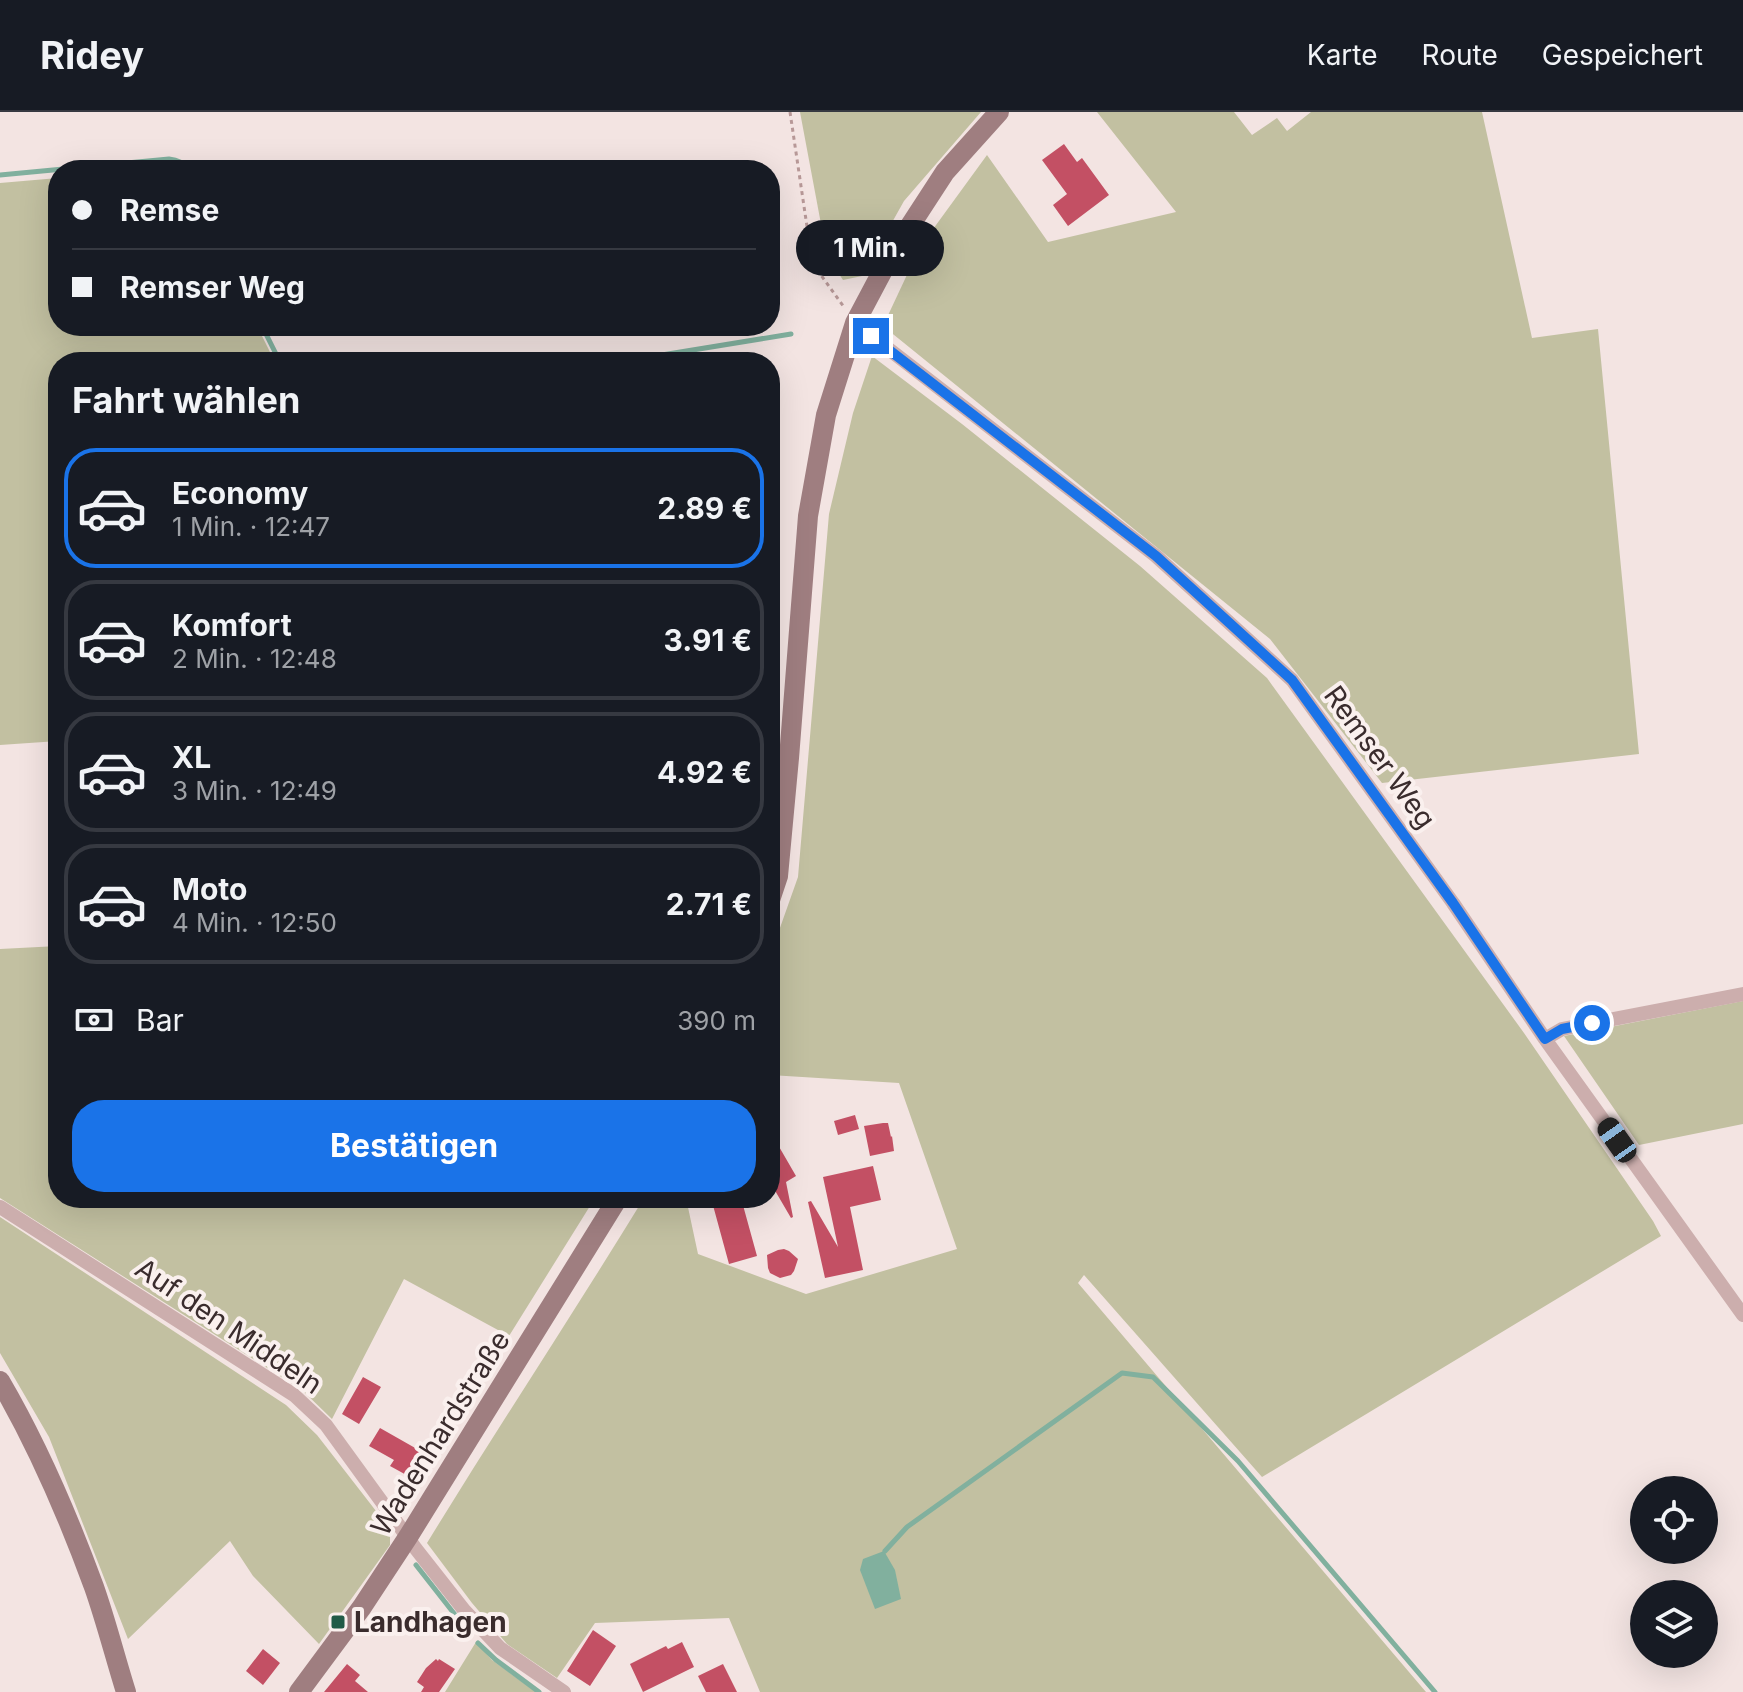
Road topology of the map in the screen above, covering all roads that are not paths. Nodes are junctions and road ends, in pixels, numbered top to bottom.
1 (999, 112) edge
2 (855, 323) junction
3 (780, 855) edge
4 (1743, 994) edge
5 (1545, 1039) junction
6 (0, 1207) edge
7 (612, 1208) edge
8 (1743, 1315) edge
9 (0, 1381) edge
10 (408, 1537) junction
11 (126, 1692) edge
12 (299, 1692) edge
13 (564, 1692) edge

1 - 2 street
2 - 3 street
2 - 5 street, Remser Weg
4 - 5 street
5 - 8 street, Remser Weg
6 - 10 street, Auf den Middeln
7 - 10 street, Wadenhardstraße
9 - 11 street
10 - 12 street, Wadenhardstraße
10 - 13 street, Auf den Middeln

